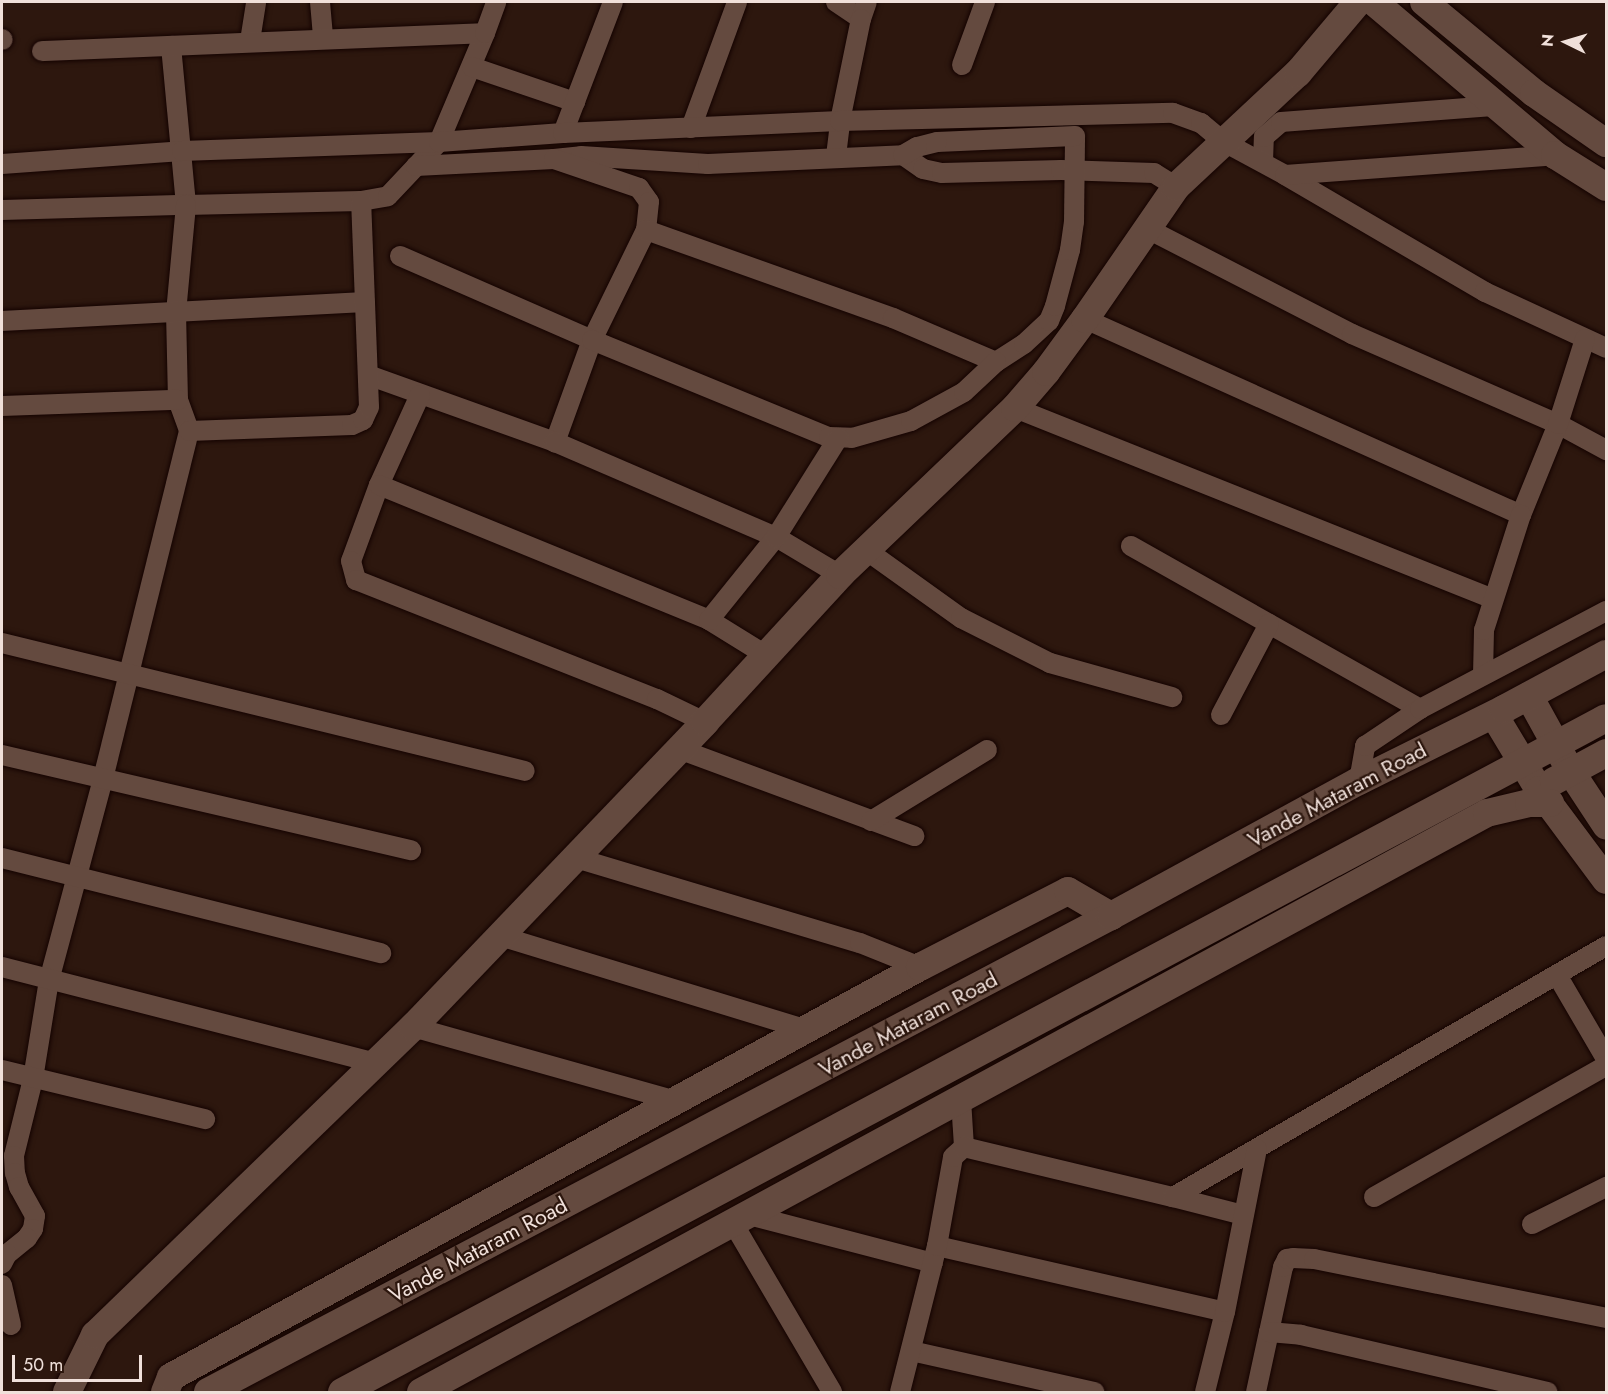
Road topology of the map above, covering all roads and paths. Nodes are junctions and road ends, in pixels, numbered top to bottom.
1 (256, 2) edge
2 (320, 2) edge
3 (496, 2) edge
4 (738, 2) edge
5 (836, 2) edge
6 (986, 2) edge
7 (1358, 2) edge
8 (1374, 2) edge
9 (1424, 2) edge
10 (606, 4) edge
11 (864, 10) edge
12 (485, 33) junction
13 (323, 38) junction
14 (250, 41) junction
15 (171, 46) junction
16 (42, 51) dead end
17 (962, 65) dead end
18 (472, 67) junction
19 (575, 102) junction
20 (1496, 106) junction
21 (840, 122) junction
22 (691, 128) junction
23 (563, 133) junction
24 (439, 142) junction
25 (1224, 142) junction
26 (1606, 143) edge
27 (182, 151) junction
28 (903, 155) junction
29 (1555, 155) junction
30 (836, 156) junction
31 (554, 159) junction
32 (1263, 162) junction
33 (2, 164) edge
34 (416, 166) junction
35 (1074, 172) junction
36 (1285, 175) junction
37 (1176, 187) junction
38 (1606, 187) edge
39 (361, 201) junction
40 (186, 206) junction
41 (2, 210) edge
42 (1146, 228) junction
43 (646, 230) junction
44 (400, 256) dead end
45 (365, 302) junction
46 (176, 312) junction
47 (1085, 319) junction
48 (2, 321) edge
49 (1585, 339) junction
50 (592, 340) junction
51 (1606, 348) edge
52 (996, 362) junction
53 (368, 375) junction
54 (420, 395) junction
55 (178, 400) junction
56 (2, 406) edge
57 (1015, 408) junction
58 (1558, 424) junction
59 (189, 431) junction
60 (838, 438) junction
61 (555, 442) junction
62 (1606, 450) edge
63 (379, 485) junction
64 (1521, 515) junction
65 (776, 537) junction
66 (1131, 546) dead end
67 (866, 550) junction
68 (840, 575) junction
69 (1493, 599) junction
70 (1606, 610) edge
71 (709, 620) junction
72 (1269, 624) junction
73 (2, 643) edge
74 (1606, 654) edge
75 (768, 656) junction
76 (128, 673) junction
77 (1483, 675) junction
78 (1529, 696) junction
79 (1172, 697) dead end
80 (1420, 709) junction
81 (1221, 715) dead end
82 (1494, 715) junction
83 (1606, 718) edge
84 (705, 722) junction
85 (1555, 746) junction
86 (679, 749) junction
87 (987, 750) dead end
88 (1606, 753) edge
89 (2, 755) edge
90 (1522, 764) junction
91 (525, 771) dead end
92 (1571, 772) junction
93 (103, 779) junction
94 (1359, 781) junction
95 (1544, 796) junction
96 (1462, 812) junction
97 (871, 820) junction
98 (1606, 825) edge
99 (914, 836) dead end
100 (411, 850) dead end
101 (2, 858) edge
102 (576, 858) junction
103 (77, 878) junction
104 (1606, 880) edge
105 (1112, 916) junction
106 (500, 936) junction
107 (1606, 946) edge
108 (381, 953) dead end
109 (920, 966) junction
110 (2, 967) edge
111 (1557, 975) junction
112 (49, 980) junction
113 (413, 1027) junction
114 (807, 1030) junction
115 (1606, 1059) edge
116 (377, 1063) junction
117 (1606, 1066) edge
118 (2, 1070) edge
119 (33, 1078) junction
120 (961, 1100) junction
121 (677, 1101) junction
122 (205, 1119) dead end
123 (964, 1147) junction
124 (1257, 1149) junction
125 (1606, 1187) edge
126 (1173, 1197) junction
127 (1374, 1197) dead end
128 (1243, 1215) junction
129 (741, 1219) junction
130 (1532, 1224) dead end
131 (935, 1255) junction
132 (2, 1264) edge
133 (2, 1285) edge
134 (1225, 1312) junction
135 (1606, 1318) edge
136 (11, 1324) dead end
137 (1269, 1332) junction
138 (911, 1351) junction
139 (66, 1392) edge
140 (165, 1392) edge
141 (208, 1392) edge
142 (342, 1392) edge
143 (421, 1392) edge
144 (832, 1392) edge
145 (900, 1392) edge
146 (1094, 1392) edge
147 (1204, 1392) edge
148 (1256, 1392) edge
149 (1548, 1392) edge

1 - 14 street
2 - 13 street
3 - 12 street
4 - 22 street
5 - 11 street
6 - 17 street
7 - 25 street
8 - 20 street
9 - 26 street
10 - 19 street
11 - 21 street
12 - 13 street
12 - 18 street
13 - 14 street
14 - 15 street
15 - 16 street
15 - 27 street
18 - 19 street
18 - 24 street
19 - 23 street
20 - 29 street
20 - 32 street
21 - 22 street
21 - 25 street
21 - 30 street
22 - 23 street
23 - 24 street
24 - 27 street
24 - 34 street
25 - 32 street
25 - 37 street
27 - 33 street
27 - 40 street
28 - 30 street
28 - 35 street
28 - 35 street
29 - 36 street
29 - 38 street
30 - 31 street
31 - 34 street
31 - 43 street
32 - 36 street
34 - 39 street
35 - 37 street
35 - 52 street
36 - 49 street
37 - 42 street
39 - 40 street
39 - 45 street
40 - 41 street
40 - 46 street
42 - 47 street
42 - 58 street
43 - 50 street
43 - 52 street
44 - 50 street
45 - 46 street
45 - 53 street
46 - 48 street
46 - 55 street
47 - 57 street
47 - 64 street
49 - 51 street
49 - 58 street
50 - 60 street
50 - 61 street
52 - 60 street
53 - 54 street
53 - 59 street
54 - 61 street
54 - 63 street
55 - 56 street
55 - 59 street
57 - 67 street
57 - 69 street
58 - 62 street
58 - 64 street
59 - 76 street
60 - 65 street
61 - 65 street
63 - 71 street
63 - 84 street
64 - 69 street
65 - 68 street
65 - 71 street
66 - 72 street
67 - 68 street
67 - 79 street
68 - 75 street
69 - 77 street
70 - 77 street
71 - 75 street
72 - 80 street
72 - 81 street
73 - 76 street
74 - 78 street, Vande Mataram Road
75 - 84 street
76 - 91 street
76 - 93 street
77 - 80 street
78 - 82 street, Vande Mataram Road
78 - 85 street
80 - 94 street
82 - 90 street
82 - 94 street, Vande Mataram Road
83 - 85 street
84 - 86 street
85 - 90 street
85 - 92 street
86 - 97 street
86 - 102 street
87 - 97 street
88 - 92 street
89 - 93 street
90 - 95 street
90 - 96 street
92 - 95 street
92 - 98 street
93 - 100 street
93 - 103 street
94 - 105 street, Vande Mataram Road
95 - 96 street
95 - 104 street
96 - 120 street
96 - 142 street
97 - 99 street
101 - 103 street
102 - 106 street
102 - 109 street
103 - 108 street
103 - 112 street
105 - 109 street
105 - 141 street, Vande Mataram Road
106 - 113 street
106 - 114 street
107 - 111 street
109 - 114 street
110 - 112 street
111 - 115 street
111 - 124 street
112 - 116 street
112 - 119 street
113 - 116 street
113 - 121 street
114 - 121 street
116 - 139 street
117 - 127 street
118 - 119 street
119 - 122 street
119 - 132 street
120 - 123 street
120 - 129 street
121 - 140 street
123 - 126 street
123 - 131 street
124 - 126 street
124 - 128 street
125 - 130 street
126 - 128 street
128 - 134 street
129 - 131 street
129 - 143 street
129 - 144 street
131 - 134 street
131 - 138 street
133 - 136 street
134 - 147 street
135 - 137 street
137 - 148 street
137 - 149 street
138 - 145 street
138 - 146 street

